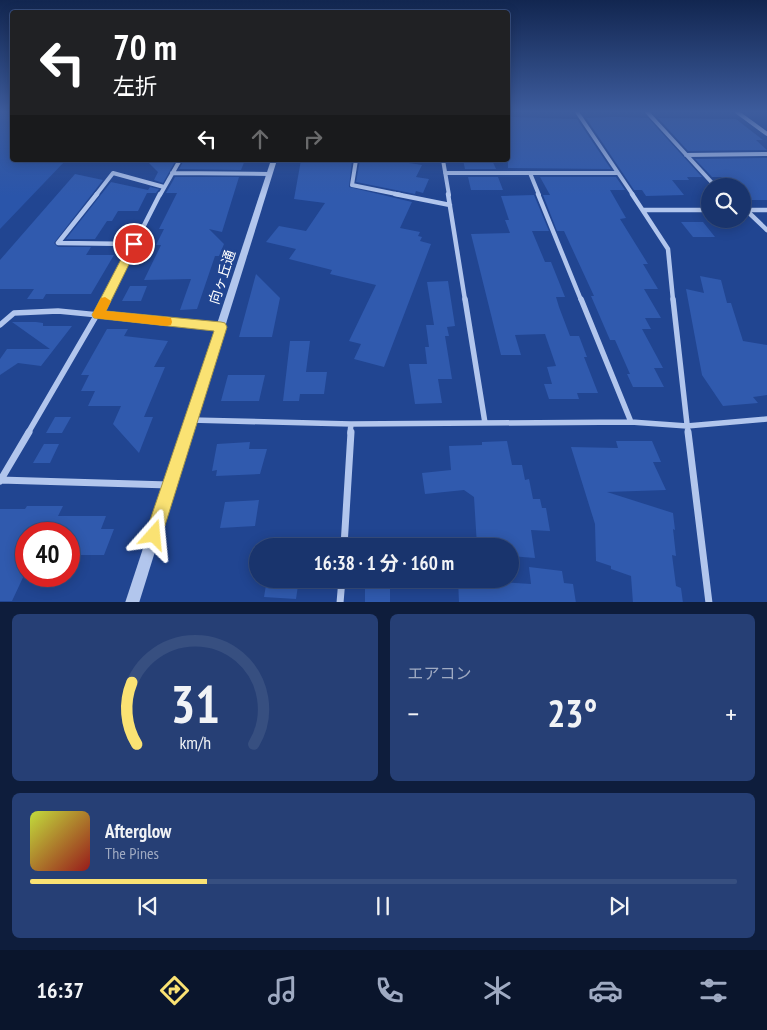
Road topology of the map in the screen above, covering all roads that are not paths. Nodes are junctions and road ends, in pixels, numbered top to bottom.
1 (596, 140) edge
2 (672, 140) edge
3 (767, 154) edge
4 (686, 155) junction
5 (179, 162) edge
6 (273, 162) edge
7 (356, 162) edge
8 (443, 162) edge
9 (172, 173) junction
10 (445, 173) junction
11 (530, 173) junction
12 (618, 173) junction
13 (270, 174) junction
14 (708, 178) edge
15 (164, 187) junction
16 (450, 205) junction
17 (643, 210) junction
18 (701, 210) edge
19 (751, 210) edge
20 (767, 210) edge
21 (751, 216) edge
22 (767, 230) edge
23 (134, 244) junction
24 (98, 315) junction
25 (0, 324) edge
26 (221, 327) junction
27 (767, 419) edge
28 (191, 420) junction
29 (630, 422) junction
30 (485, 423) junction
31 (351, 424) junction
32 (687, 426) junction
33 (0, 480) edge
34 (170, 485) junction
35 (344, 538) edge
36 (341, 588) edge
37 (132, 602) edge
38 (340, 602) edge
39 (709, 602) edge

1 - 12 street
2 - 4 street
3 - 4 street
4 - 14 street
5 - 9 street
6 - 13 street, 向ヶ丘通
7 - 16 street
8 - 10 street
9 - 13 street
9 - 15 street
10 - 11 street
10 - 16 street
11 - 12 street
11 - 29 street
12 - 17 street
13 - 26 street, 向ヶ丘通
15 - 23 street
15 - 23 street
16 - 30 street
17 - 18 street
17 - 32 street
19 - 20 street
21 - 22 street
23 - 24 street
24 - 25 street
24 - 26 street
24 - 33 street
26 - 28 street, 向ヶ丘通
27 - 32 street
28 - 31 street
28 - 34 street, 向ヶ丘通
29 - 30 street
29 - 32 street
30 - 31 street
31 - 35 street
32 - 39 street
33 - 34 street
34 - 37 street, 向ヶ丘通
36 - 38 street

